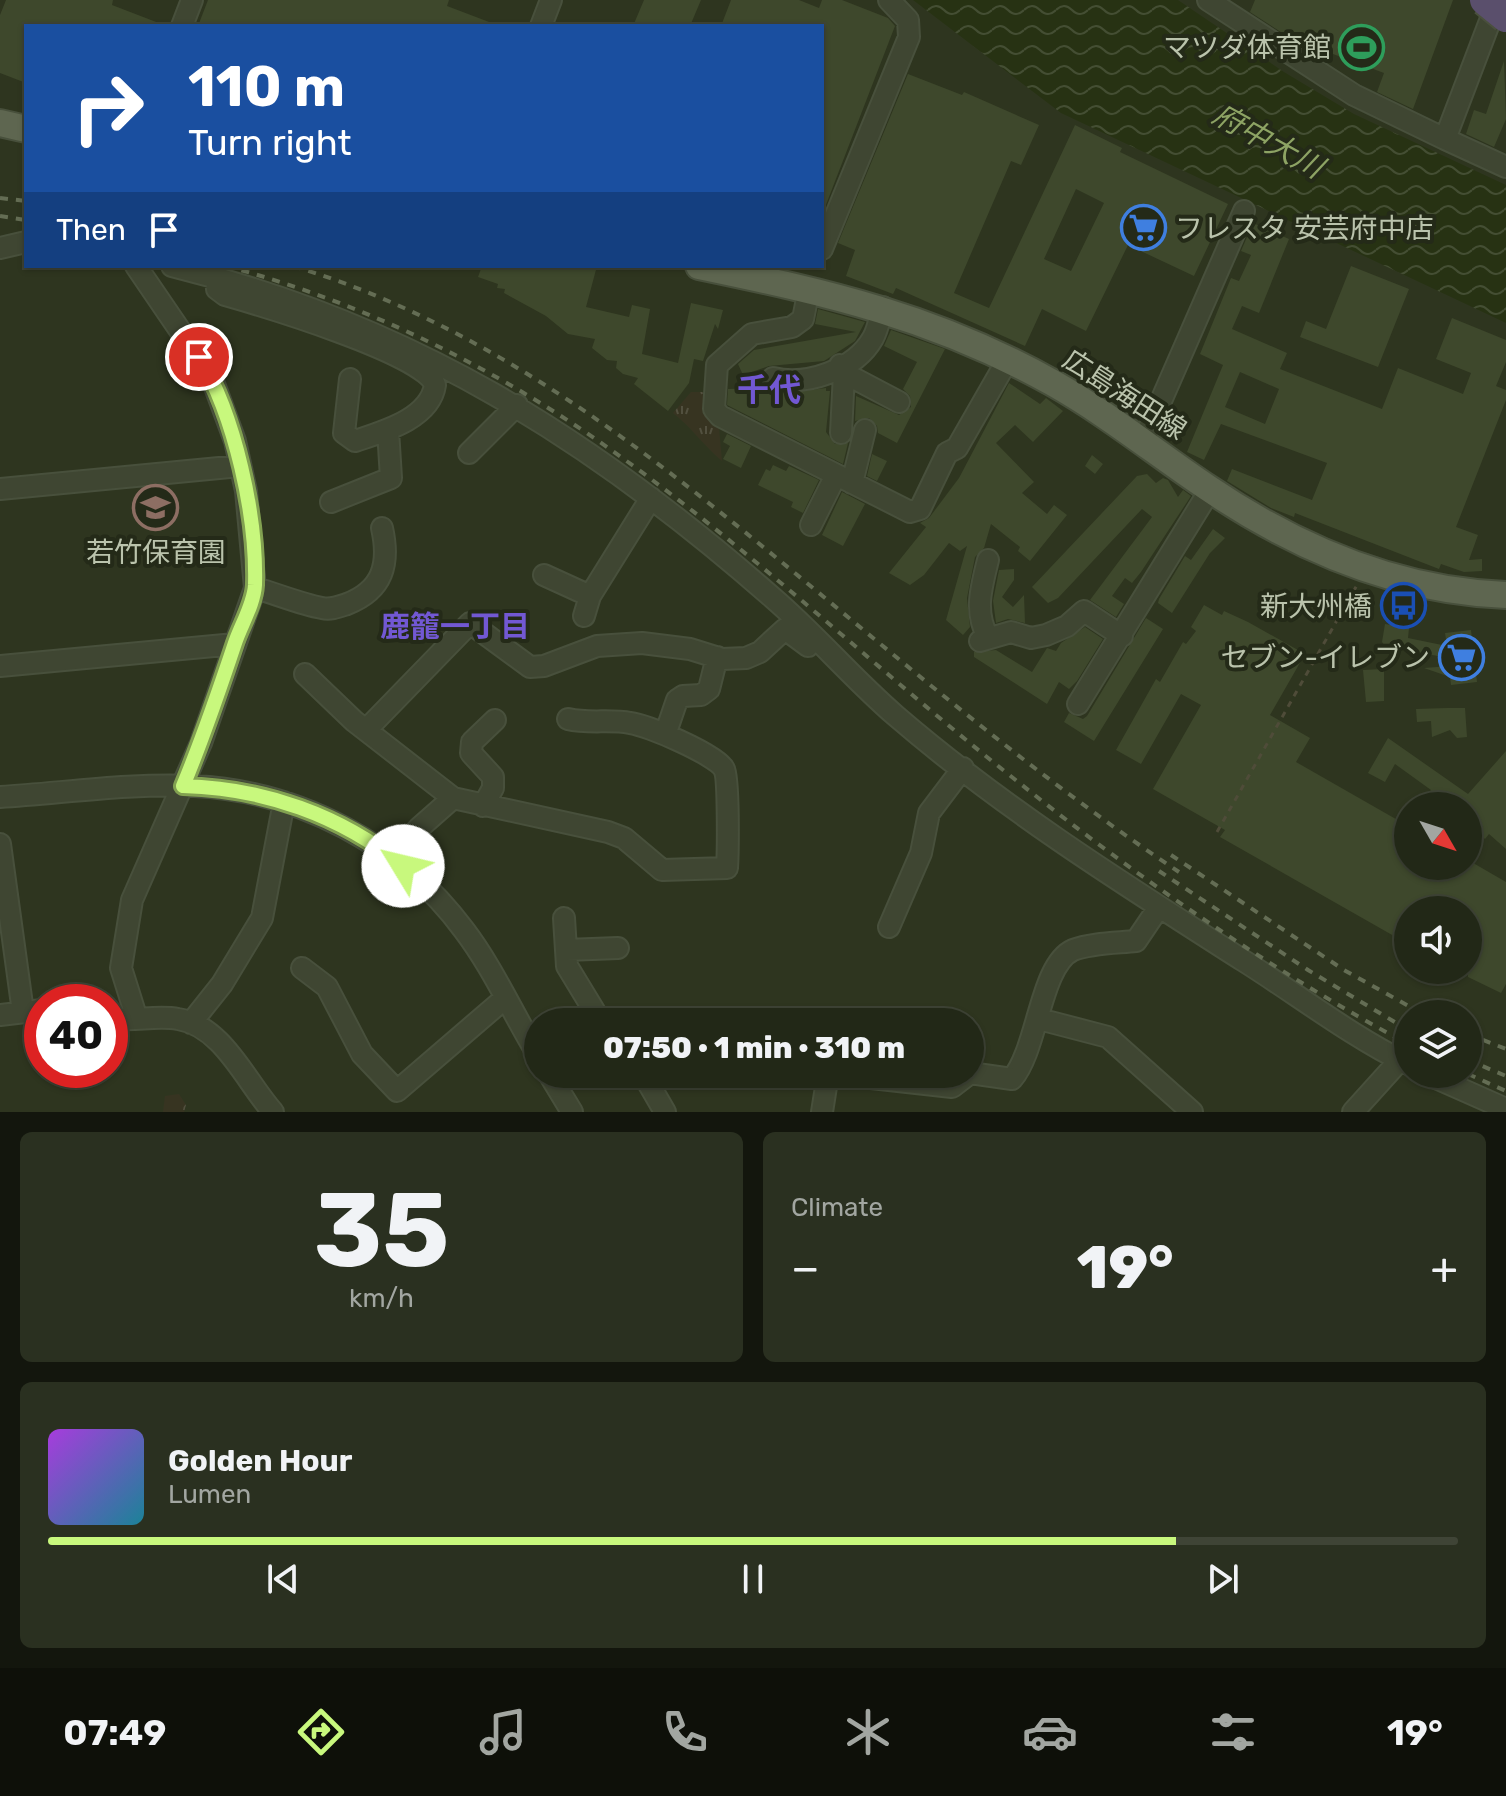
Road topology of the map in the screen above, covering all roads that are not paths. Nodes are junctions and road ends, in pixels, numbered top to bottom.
1 (192, 0) edge
2 (551, 0) edge
3 (889, 0) edge
4 (1208, 0) edge
5 (1485, 0) edge
6 (1498, 0) edge
7 (1506, 17) edge
8 (183, 24) edge
9 (542, 24) edge
10 (0, 123) edge
11 (24, 129) edge
12 (1445, 139) junction
13 (1506, 167) edge
14 (1244, 211) dead end
15 (24, 242) edge
16 (824, 244) edge
17 (0, 248) edge
18 (137, 268) edge
19 (180, 268) edge
20 (709, 268) edge
21 (216, 277) junction
22 (809, 289) junction
23 (883, 307) junction
24 (1008, 359) junction
25 (842, 369) junction
26 (773, 378) dead end
27 (350, 379) dead end
28 (899, 402) dead end
29 (517, 405) junction
30 (388, 430) junction
31 (865, 430) dead end
32 (841, 433) dead end
33 (1143, 442) junction
34 (469, 453) dead end
35 (240, 466) junction
36 (844, 479) junction
37 (0, 489) edge
38 (1210, 490) junction
39 (651, 498) junction
40 (331, 502) dead end
41 (811, 525) dead end
42 (382, 528) dead end
43 (988, 560) dead end
44 (544, 575) dead end
45 (255, 588) junction
46 (1506, 595) edge
47 (1122, 636) junction
48 (235, 644) junction
49 (831, 654) junction
50 (717, 657) junction
51 (0, 666) edge
52 (305, 674) dead end
53 (1078, 704) dead end
54 (568, 719) dead end
55 (495, 720) dead end
56 (366, 730) junction
57 (666, 732) junction
58 (963, 768) junction
59 (183, 786) junction
60 (0, 797) edge
61 (453, 798) junction
62 (284, 802) junction
63 (483, 806) junction
64 (0, 844) edge
65 (392, 858) junction
66 (1159, 907) junction
67 (564, 918) dead end
68 (889, 927) dead end
69 (618, 948) dead end
70 (566, 950) junction
71 (302, 968) dead end
72 (27, 984) edge
73 (504, 999) junction
74 (592, 1008) edge
75 (24, 1012) edge
76 (0, 1015) edge
77 (128, 1019) edge
78 (137, 1019) junction
79 (1039, 1019) junction
80 (191, 1023) junction
81 (524, 1032) edge
82 (1394, 1056) edge
83 (1394, 1072) edge
84 (984, 1076) edge
85 (562, 1088) edge
86 (651, 1088) edge
87 (826, 1088) edge
88 (1459, 1088) edge
89 (1506, 1109) edge
90 (273, 1112) edge
91 (572, 1112) edge
92 (665, 1112) edge
93 (822, 1112) edge
94 (1192, 1112) edge
95 (1353, 1112) edge

1 - 8 street
2 - 9 street
3 - 16 street
4 - 12 street
5 - 7 highway, bridge
6 - 12 street
10 - 11 main road
12 - 13 street
14 - 33 street
15 - 17 street
18 - 35 street
19 - 21 street
20 - 22 main road, 広島海田線
21 - 29 street
21 - 30 street
22 - 23 main road, 広島海田線
22 - 36 street
23 - 24 main road, 広島海田線
23 - 25 street
24 - 33 main road, 広島海田線
24 - 36 street
25 - 26 street
25 - 28 street
25 - 32 street
27 - 30 street
29 - 34 street
29 - 39 street
30 - 40 street
31 - 36 street
33 - 38 main road, 広島海田線
35 - 37 street
35 - 45 street
36 - 41 street
38 - 46 main road, 広島海田線
38 - 47 street
39 - 44 street
39 - 49 street
42 - 45 street
43 - 47 street
45 - 48 street
47 - 53 street
48 - 51 street
48 - 59 street
49 - 50 street
49 - 58 street
50 - 56 street
50 - 57 street
52 - 56 street
54 - 57 street
55 - 63 street
56 - 61 street
57 - 63 street
58 - 66 street
58 - 68 street
59 - 60 street
59 - 62 street
59 - 78 street
61 - 63 street
61 - 65 street
62 - 65 street
62 - 80 street
64 - 72 street
65 - 73 street
66 - 79 street
66 - 82 street
67 - 70 street
69 - 70 street
70 - 74 street
71 - 73 street
73 - 81 street
75 - 76 street
77 - 78 street
78 - 80 street
79 - 84 street
79 - 94 street
80 - 90 street
83 - 95 street
85 - 91 street
86 - 92 street
87 - 93 street
88 - 89 street

